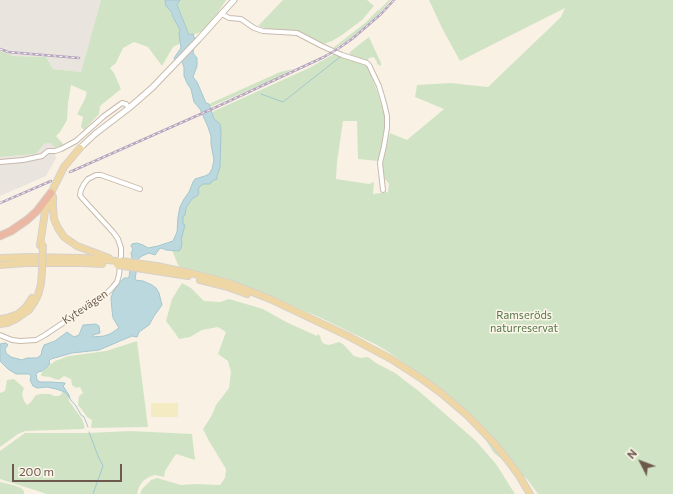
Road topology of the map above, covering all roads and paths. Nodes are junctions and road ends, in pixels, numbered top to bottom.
1 (234, 0) edge
2 (222, 14) junction
3 (129, 108) junction
4 (80, 148) joint
5 (0, 162) edge
6 (140, 189) dead end
7 (383, 190) dead end
8 (52, 195) junction
9 (0, 236) edge
10 (0, 258) edge
11 (27, 263) junction
12 (118, 263) junction
13 (0, 265) edge
14 (156, 268) junction
15 (0, 269) edge
16 (40, 272) junction
17 (0, 319) edge
18 (0, 324) edge
19 (0, 335) edge
20 (525, 494) edge
21 (530, 494) edge

1 - 2 street
2 - 3 street
2 - 7 street
3 - 4 street
3 - 5 street
4 - 8 main road
6 - 19 street, Kytevägen
8 - 9 highway
8 - 12 main road
8 - 16 main road, bridge
10 - 12 main road
11 - 12 main road
11 - 13 main road
11 - 15 main road
12 - 14 main road, bridge
14 - 20 main road
14 - 21 main road
16 - 17 main road
16 - 18 main road

